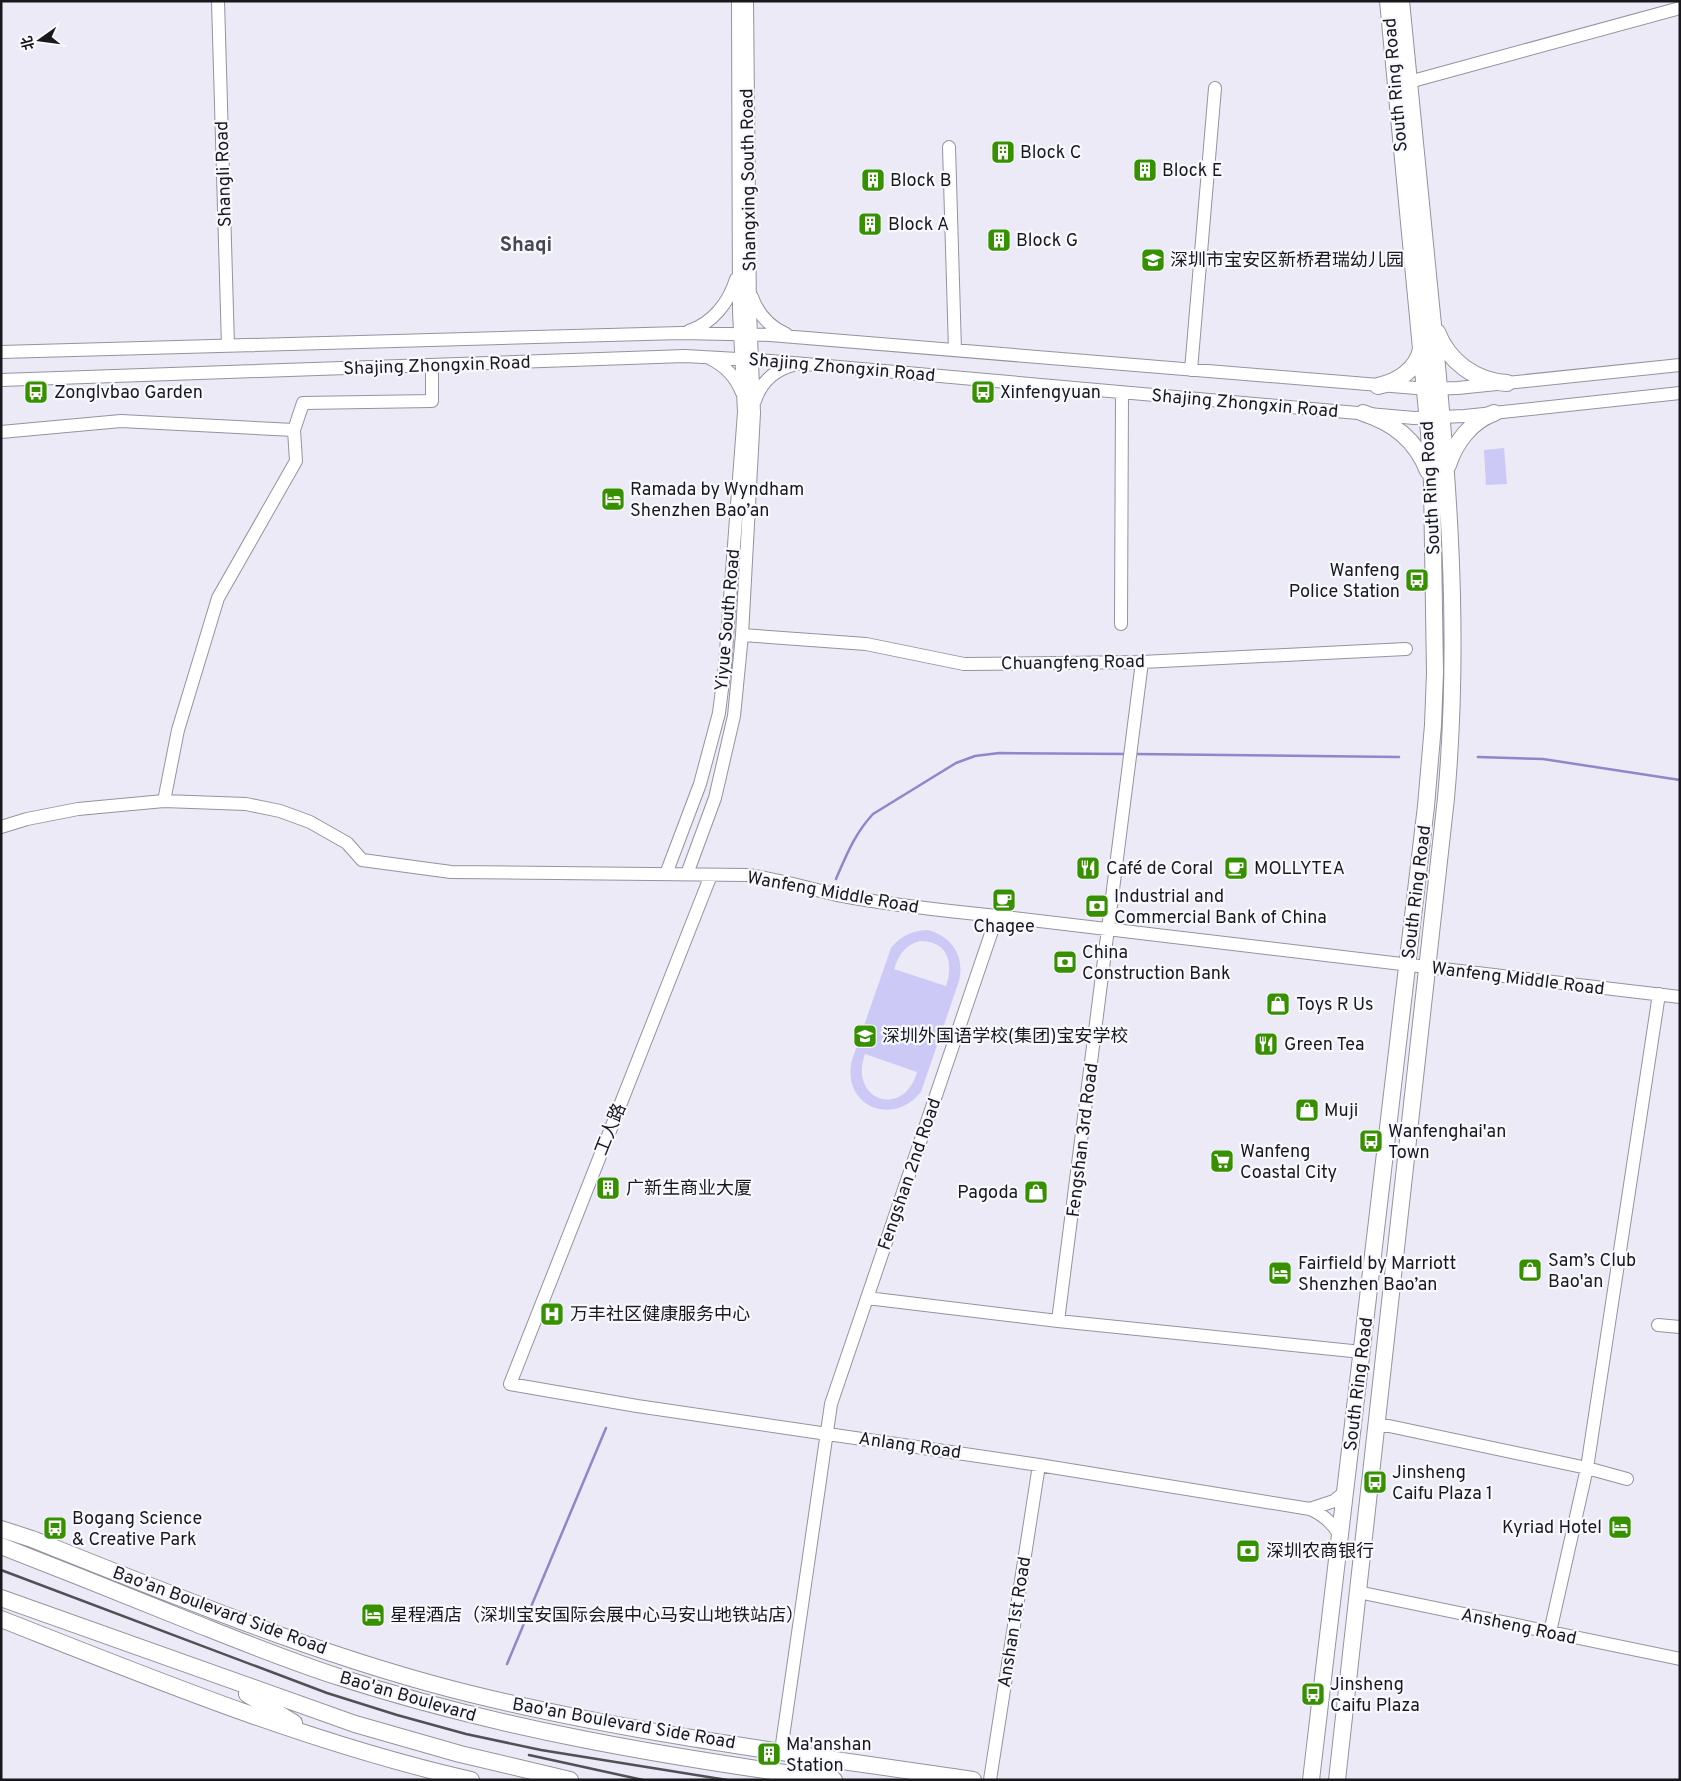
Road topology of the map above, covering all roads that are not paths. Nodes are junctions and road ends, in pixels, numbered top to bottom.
1 (218, 1) edge
2 (738, 1) edge
3 (747, 1) edge
4 (1388, 1) edge
5 (1401, 1) edge
6 (1680, 8) edge
7 (1409, 82) junction
8 (1215, 88) dead end
9 (949, 147) dead end
10 (739, 265) junction
11 (749, 289) junction
12 (1433, 320) junction
13 (680, 333) junction
14 (745, 334) junction
15 (793, 337) junction
16 (228, 346) junction
17 (1421, 349) junction
18 (955, 350) junction
19 (1, 352) edge
20 (704, 356) junction
21 (747, 359) junction
22 (799, 363) junction
23 (432, 365) junction
24 (1680, 365) edge
25 (1191, 370) junction
26 (1, 380) edge
27 (1507, 383) junction
28 (1378, 386) junction
29 (1432, 389) junction
30 (1122, 392) junction
31 (1680, 393) edge
32 (749, 402) junction
33 (1363, 413) junction
34 (1494, 413) junction
35 (1435, 418) junction
36 (294, 430) junction
37 (1, 432) edge
38 (1447, 470) junction
39 (1432, 484) junction
40 (1433, 526) junction
41 (1450, 527) junction
42 (1121, 624) dead end
43 (742, 635) junction
44 (1406, 648) dead end
45 (1142, 662) junction
46 (164, 802) junction
47 (1, 827) edge
48 (666, 874) junction
49 (687, 874) junction
50 (711, 875) junction
51 (997, 916) junction
52 (1108, 929) junction
53 (1407, 964) junction
54 (1427, 967) junction
55 (1659, 994) junction
56 (1680, 996) edge
57 (867, 1298) junction
58 (1058, 1321) junction
59 (1658, 1324) dead end
60 (1680, 1327) edge
61 (1362, 1352) junction
62 (510, 1384) joint
63 (1376, 1426) junction
64 (826, 1433) junction
65 (1039, 1465) junction
66 (1587, 1468) junction
67 (1627, 1479) dead end
68 (1345, 1492) junction
69 (1310, 1509) junction
70 (1, 1529) edge
71 (1340, 1536) junction
72 (1, 1546) edge
73 (1358, 1592) junction
74 (1, 1598) edge
75 (1, 1619) edge
76 (1550, 1632) junction
77 (1680, 1659) edge
78 (217, 1676) junction
79 (521, 1705) junction
80 (324, 1740) junction
81 (624, 1747) junction
82 (781, 1751) junction
83 (471, 1780) edge
84 (570, 1780) edge
85 (834, 1780) edge
86 (973, 1780) edge
87 (990, 1780) edge
88 (1311, 1780) edge
89 (1337, 1780) edge

1 - 16 street, Shangli Road
2 - 10 street, Shangxing South Road
3 - 11 street, Shangxing South Road
4 - 17 main road, South Ring Road
5 - 7 main road, South Ring Road
6 - 7 street
7 - 12 main road, South Ring Road
8 - 25 street
9 - 18 street
10 - 13 street
10 - 14 street, Shangxing South Road
11 - 14 street, Shangxing South Road
11 - 15 street
12 - 27 main road
12 - 29 main road, South Ring Road
13 - 14 street, Shajing Zhongxin Road
13 - 16 street, Shajing Zhongxin Road
14 - 15 street, Shajing Zhongxin Road
14 - 21 street, Shangxing South Road
15 - 18 street, Shajing Zhongxin Road
16 - 19 street, Shajing Zhongxin Road
17 - 28 main road
17 - 29 main road, South Ring Road
18 - 25 street, Shajing Zhongxin Road
20 - 21 street, Shajing Zhongxin Road
20 - 23 street, Shajing Zhongxin Road
20 - 32 street
21 - 22 street, Shajing Zhongxin Road
21 - 32 street, Yiyue South Road
22 - 30 street, Shajing Zhongxin Road
22 - 32 street
23 - 26 street, Shajing Zhongxin Road
23 - 36 street
24 - 27 street, Shajing Zhongxin Road
25 - 28 street, Shajing Zhongxin Road
27 - 29 street, Shajing Zhongxin Road
28 - 29 street, Shajing Zhongxin Road
29 - 35 main road, South Ring Road
30 - 33 street, Shajing Zhongxin Road
30 - 42 street
31 - 34 street, Shajing Zhongxin Road
32 - 43 street, Yiyue South Road
32 - 48 street, Yiyue South Road
33 - 35 street, Shajing Zhongxin Road
33 - 39 main road
34 - 35 street, Shajing Zhongxin Road
34 - 38 main road
35 - 38 main road, South Ring Road
35 - 39 main road, South Ring Road
36 - 37 street
36 - 46 street
38 - 41 main road, South Ring Road
39 - 40 main road, South Ring Road
40 - 41 main road
40 - 53 main road, South Ring Road
41 - 54 main road, South Ring Road
43 - 45 street, Chuangfeng Road
43 - 49 street, Yiyue South Road
44 - 45 street, Chuangfeng Road
45 - 52 street, Fengshan 3rd Road
46 - 47 street, Wanfeng Middle Road
46 - 48 street, Wanfeng Middle Road
48 - 49 street, Wanfeng Middle Road
49 - 50 street, Wanfeng Middle Road
50 - 51 street, Wanfeng Middle Road
50 - 62 street, 工人路
51 - 52 street, Wanfeng Middle Road
51 - 57 street, Fengshan 2nd Road
52 - 53 street, Wanfeng Middle Road
52 - 58 street, Fengshan 3rd Road
53 - 54 street, Wanfeng Middle Road
53 - 61 main road, South Ring Road
54 - 55 street, Wanfeng Middle Road
54 - 63 main road, South Ring Road
55 - 56 street, Wanfeng Middle Road
55 - 66 street
57 - 58 street
57 - 64 street, Fengshan 2nd Road
58 - 61 street
59 - 60 street
61 - 68 main road, South Ring Road
62 - 64 street, Anlang Road
63 - 66 street
63 - 73 main road, South Ring Road
64 - 65 street, Anlang Road
64 - 82 street, Fengshan 2nd Road
65 - 69 street, Anlang Road
65 - 87 street, Anshan 1st Road
66 - 67 street
66 - 76 street
68 - 69 street, Anlang Road
68 - 71 main road, South Ring Road
69 - 71 street, Anlang Road
70 - 79 main road, Bao'an Boulevard Side Road
71 - 88 main road, South Ring Road
72 - 81 main road, Bao'an Boulevard
73 - 76 street, Ansheng Road
73 - 89 main road, South Ring Road
74 - 78 main road
75 - 80 main road
76 - 77 street, Ansheng Road
78 - 80 main road
78 - 84 main road
79 - 81 main road
79 - 82 main road, Bao'an Boulevard Side Road
80 - 83 main road
81 - 85 main road, Bao'an Boulevard
82 - 86 main road, Bao'an Boulevard Side Road

